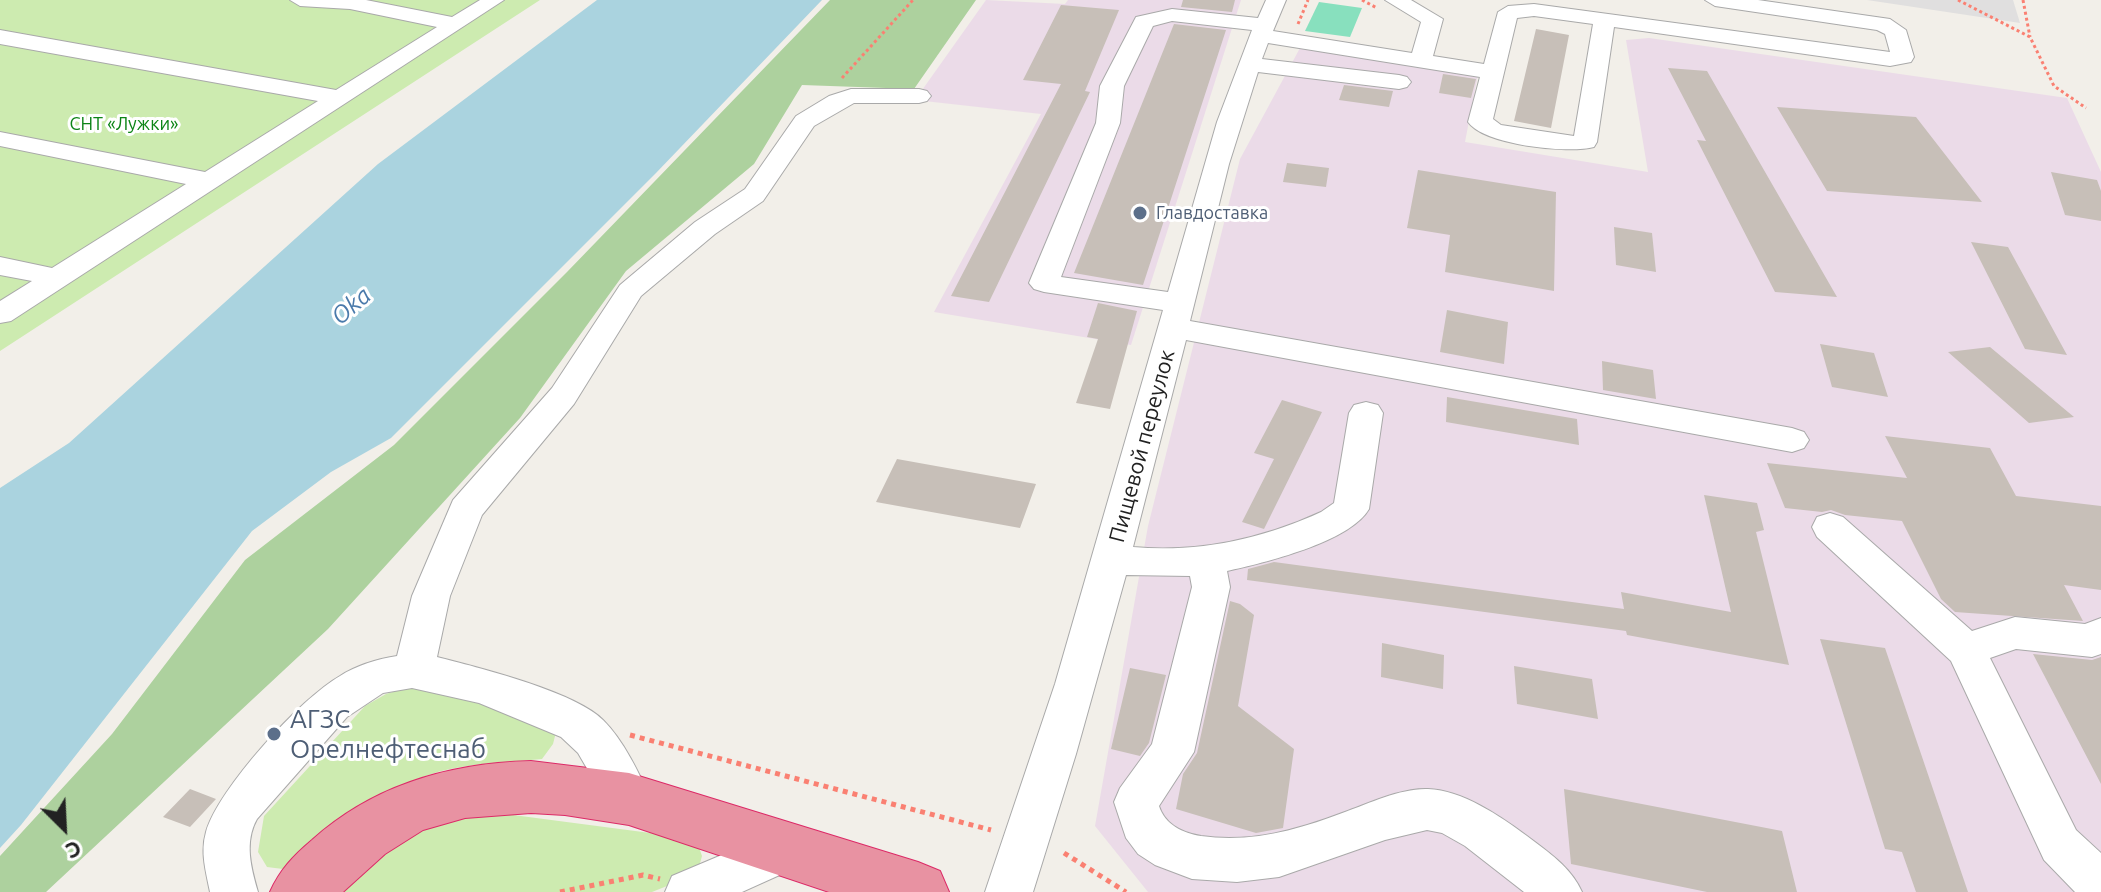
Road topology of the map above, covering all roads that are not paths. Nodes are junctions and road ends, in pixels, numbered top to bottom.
1 (300, 0) edge
2 (494, 0) edge
3 (1715, 0) edge
4 (1508, 5) edge
5 (1389, 6) edge
6 (1629, 12) edge
7 (1604, 20) junction
8 (453, 24) junction
9 (1269, 33) edge
10 (0, 37) edge
11 (1421, 61) junction
12 (1491, 72) junction
13 (1399, 82) dead end
14 (919, 96) dead end
15 (339, 98) junction
16 (0, 139) edge
17 (209, 181) junction
18 (0, 266) edge
19 (57, 278) junction
20 (0, 314) edge
21 (1177, 315) junction
22 (1366, 413) dead end
23 (1792, 440) dead end
24 (1830, 527) dead end
25 (1112, 559) junction
26 (1206, 561) junction
27 (2101, 634) edge
28 (1966, 650) junction
29 (414, 670) junction
30 (629, 799) junction
31 (788, 849) junction
32 (2101, 885) edge
33 (694, 890) edge
34 (234, 892) edge
35 (301, 892) edge
36 (918, 892) edge
37 (1009, 892) edge
38 (1558, 892) edge

1 - 8 street
2 - 8 street
3 - 6 street
4 - 7 street
4 - 12 street
5 - 11 street
6 - 7 street
7 - 12 street
8 - 15 street
9 - 11 street
9 - 13 street
9 - 21 street, Пищевой переулок
9 - 21 street
10 - 15 street
11 - 12 street
14 - 29 street
15 - 17 street
16 - 17 street
17 - 19 street
18 - 19 street
19 - 20 street
21 - 23 street
21 - 25 street, Пищевой переулок
22 - 26 street
24 - 28 street
25 - 26 street
25 - 37 street, Пищевой переулок
26 - 38 street
27 - 28 street
28 - 32 street
29 - 30 street
29 - 34 street
30 - 31 highway
30 - 35 highway
31 - 33 street
31 - 36 highway

